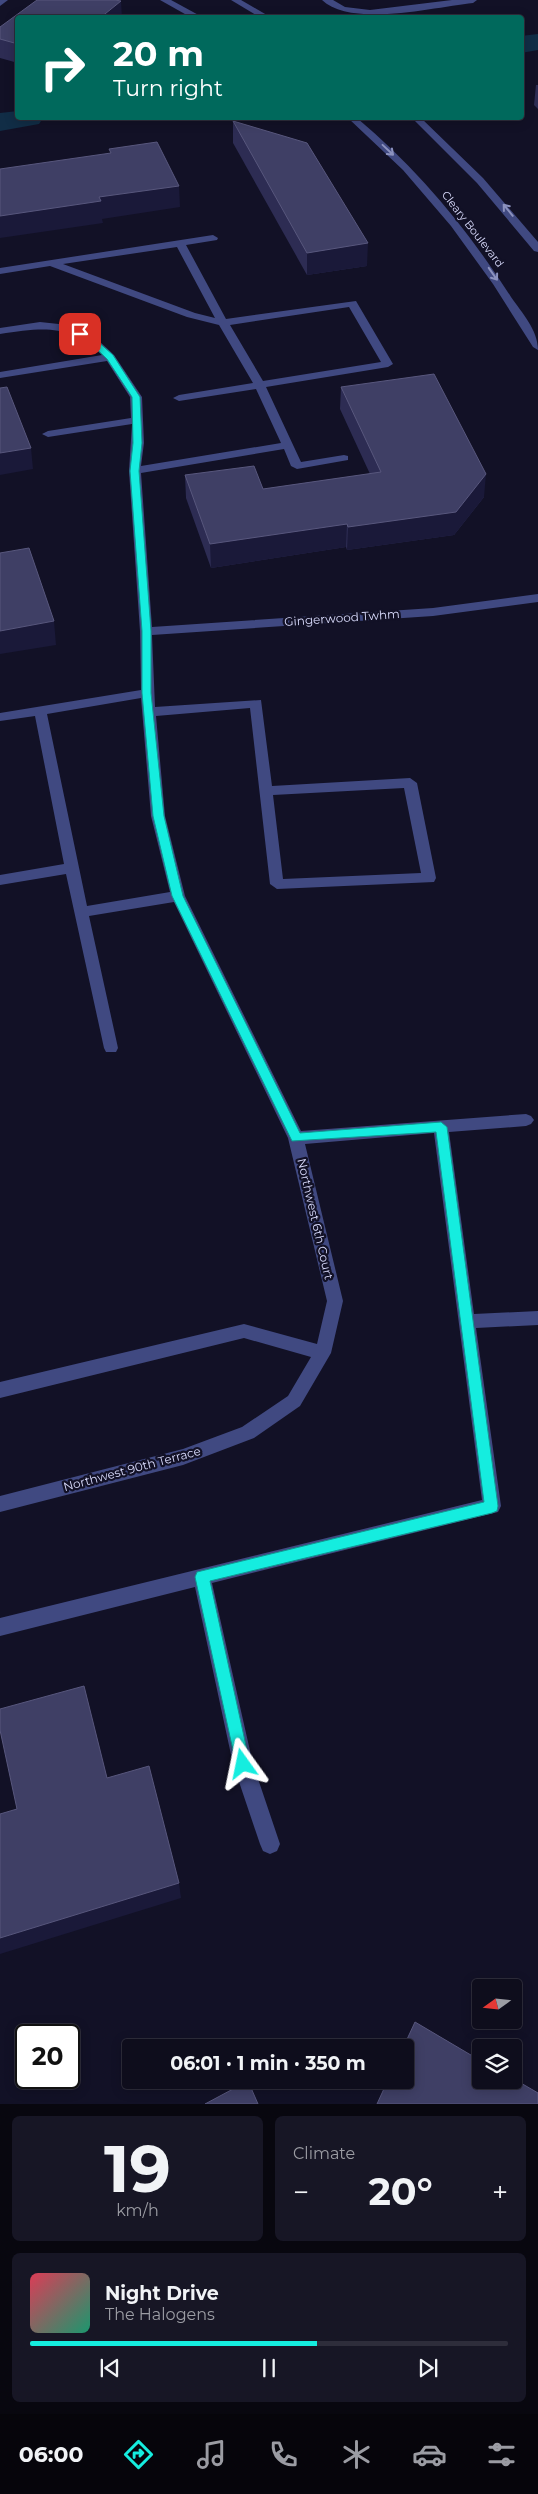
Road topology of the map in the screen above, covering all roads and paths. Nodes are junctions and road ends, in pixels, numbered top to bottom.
1 (4, 0) edge
2 (164, 0) edge
3 (326, 0) edge
4 (473, 0) edge
5 (241, 1) edge
6 (0, 4) edge
7 (194, 15) edge
8 (263, 15) edge
9 (354, 120) edge
10 (418, 120) edge
11 (213, 238) dead end
12 (180, 243) junction
13 (538, 249) edge
14 (50, 264) junction
15 (0, 271) edge
16 (223, 323) junction
17 (0, 331) edge
18 (538, 347) edge
19 (110, 357) junction
20 (0, 375) edge
21 (260, 385) junction
22 (179, 398) dead end
23 (137, 420) junction
24 (48, 434) dead end
25 (288, 445) junction
26 (344, 458) dead end
27 (134, 471) junction
28 (538, 598) edge
29 (146, 631) junction
30 (147, 693) junction
31 (40, 710) junction
32 (148, 712) junction
33 (0, 716) edge
34 (266, 791) junction
35 (72, 868) junction
36 (0, 880) edge
37 (178, 896) junction
38 (82, 912) junction
39 (111, 1048) dead end
40 (526, 1120) dead end
41 (441, 1127) junction
42 (296, 1138) junction
43 (335, 1301) joint
44 (538, 1318) edge
45 (468, 1322) junction
46 (323, 1352) junction
47 (0, 1390) edge
48 (0, 1504) edge
49 (202, 1577) junction
50 (0, 1627) edge
51 (270, 1844) dead end

1 - 6 street
2 - 7 street
3 - 4 street
5 - 8 street
9 -> 18 street, Cleary Boulevard
13 -> 10 street
11 - 12 street
12 - 14 street
12 - 16 street
14 - 15 street
14 - 16 street
16 - 21 street
16 - 21 street
17 - 19 street, Northwest 6th Court
19 - 20 street
19 - 23 street, Northwest 6th Court
21 - 22 street
21 - 25 street
23 - 24 street
23 - 27 street, Northwest 6th Court
25 - 26 street
25 - 27 street
27 - 29 street, Northwest 6th Court
28 - 29 street, Gingerwood Twhm
29 - 30 street, Northwest 6th Court
30 - 31 street
30 - 32 street, Northwest 6th Court
31 - 33 street
31 - 35 street
32 - 34 street
32 - 37 street, Northwest 6th Court
34 - 34 street
35 - 36 street
35 - 38 street
37 - 38 street
37 - 42 street, Northwest 6th Court
38 - 39 street
40 - 41 street
41 - 42 street
41 - 45 street
42 - 43 street, Northwest 6th Court
43 - 46 street, Northwest 90th Terrace
44 - 45 street
45 - 49 street
46 - 47 street
46 - 48 street, Northwest 90th Terrace
49 - 50 street
49 - 51 street

